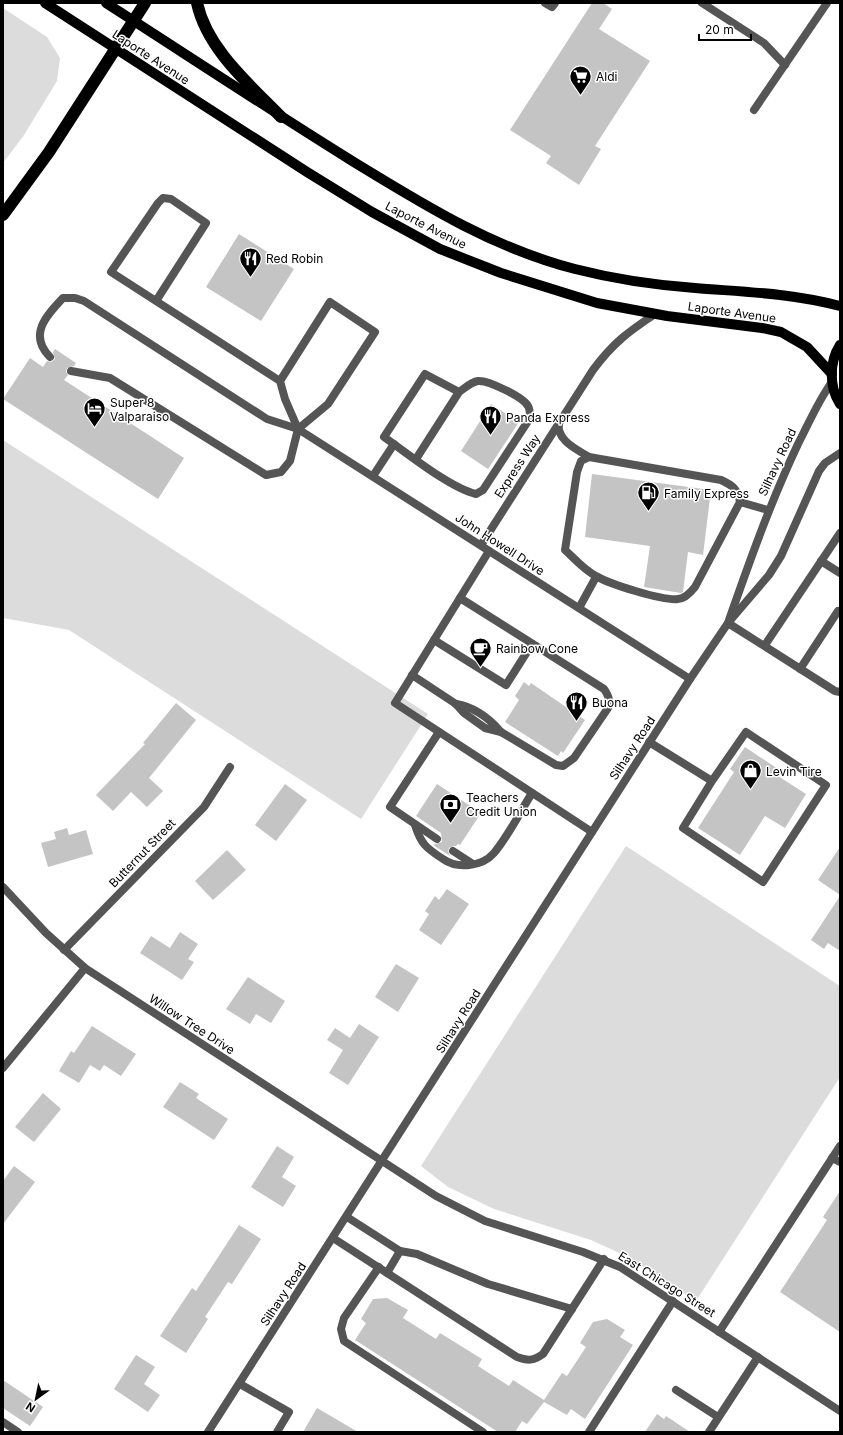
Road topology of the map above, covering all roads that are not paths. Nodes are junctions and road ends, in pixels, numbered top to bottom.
1 (45, 3) edge
2 (106, 3) edge
3 (145, 3) edge
4 (196, 3) edge
5 (545, 3) edge
6 (555, 3) edge
7 (702, 3) edge
8 (827, 3) edge
9 (133, 21) junction
10 (116, 49) junction
11 (785, 65) junction
12 (754, 110) dead end
13 (281, 117) junction
14 (3, 215) edge
15 (156, 301) junction
16 (840, 306) edge
17 (655, 314) junction
18 (840, 345) edge
19 (50, 357) dead end
20 (71, 371) dead end
21 (832, 378) junction
22 (280, 381) junction
23 (459, 392) junction
24 (840, 404) edge
25 (559, 423) junction
26 (298, 428) junction
27 (394, 444) junction
28 (840, 453) edge
29 (589, 457) junction
30 (416, 459) junction
31 (373, 476) junction
32 (740, 502) junction
33 (768, 510) junction
34 (840, 533) edge
35 (481, 545) junction
36 (489, 551) junction
37 (821, 561) junction
38 (840, 573) edge
39 (596, 577) junction
40 (460, 598) junction
41 (579, 608) junction
42 (838, 611) dead end
43 (728, 623) junction
44 (434, 640) junction
45 (532, 644) junction
46 (765, 646) junction
47 (800, 669) junction
48 (412, 675) junction
49 (690, 679) junction
50 (840, 692) edge
51 (439, 732) junction
52 (649, 742) junction
53 (230, 767) dead end
54 (712, 782) junction
55 (532, 793) junction
56 (415, 825) junction
57 (592, 832) junction
58 (437, 839) dead end
59 (453, 851) dead end
60 (473, 864) junction
61 (3, 888) edge
62 (64, 950) junction
63 (85, 968) junction
64 (3, 1068) edge
65 (840, 1146) edge
66 (832, 1158) junction
67 (382, 1162) junction
68 (840, 1162) edge
69 (347, 1217) junction
70 (333, 1238) junction
71 (400, 1251) junction
72 (604, 1259) junction
73 (379, 1267) junction
74 (387, 1273) junction
75 (673, 1301) junction
76 (572, 1309) junction
77 (719, 1332) junction
78 (758, 1357) junction
79 (240, 1384) junction
80 (676, 1390) dead end
81 (840, 1411) edge
82 (718, 1417) junction
83 (3, 1422) edge
84 (18, 1432) edge
85 (208, 1432) edge
86 (277, 1432) edge
87 (483, 1432) edge
88 (589, 1432) edge
89 (709, 1432) edge

1 - 10 main road, Laporte Avenue
2 - 9 main road, Laporte Avenue
3 - 9 highway
4 - 13 highway
5 - 6 street
7 - 11 street
8 - 11 street
9 - 10 highway
9 - 13 main road, Laporte Avenue
10 - 14 highway
10 - 17 main road, Laporte Avenue
11 - 12 street
13 - 16 main road, Laporte Avenue
15 - 15 street
15 - 22 street
17 - 21 main road, Laporte Avenue
17 - 25 street, Express Way
18 - 21 main road
19 - 26 street, John Howell Drive
20 - 26 street
21 - 24 main road
21 - 33 street, Silhavy Road
22 - 26 street
22 - 26 street
23 - 27 street
23 - 30 street
23 - 30 street
25 - 29 street
25 - 35 street, Express Way
26 - 31 street, John Howell Drive
27 - 30 street
27 - 31 street
28 - 43 street, Silhavy Road
29 - 32 street
29 - 39 street
31 - 35 street, John Howell Drive
32 - 33 street
32 - 39 street
33 - 43 street, Silhavy Road
34 - 37 street
35 - 36 street, John Howell Drive
36 - 40 street
36 - 41 street, John Howell Drive
37 - 38 street
37 - 46 street
39 - 41 street
40 - 44 street
40 - 45 street
41 - 49 street, John Howell Drive
42 - 47 street
43 - 46 street
43 - 49 street, Silhavy Road
44 - 45 street
44 - 48 street
45 - 48 street
46 - 47 street
47 - 50 street
48 - 51 street
49 - 52 street, Silhavy Road
51 - 55 street
51 - 56 street
52 - 54 street
52 - 57 street, Silhavy Road
53 - 62 street, Butternut Street
54 - 54 street
55 - 57 street
55 - 60 street
56 - 58 street
56 - 60 street
57 - 67 street, Silhavy Road
59 - 60 street
61 - 62 street, Willow Tree Drive
62 - 63 street, Willow Tree Drive
63 - 64 street
63 - 67 street, Willow Tree Drive
65 - 66 street
66 - 68 street
66 - 77 street
67 - 69 street, Silhavy Road
67 - 72 street, East Chicago Street
69 - 70 street, Silhavy Road
69 - 71 street
70 - 73 street
70 - 79 street, Silhavy Road
71 - 74 street
71 - 76 street
72 - 75 street, East Chicago Street
72 - 76 street
73 - 74 street
73 - 87 street
74 - 76 street
75 - 77 street, East Chicago Street
75 - 88 street
77 - 78 street, East Chicago Street
78 - 81 street, East Chicago Street
78 - 82 street
79 - 85 street, Silhavy Road
79 - 86 street
80 - 82 street
82 - 89 street
83 - 84 street

